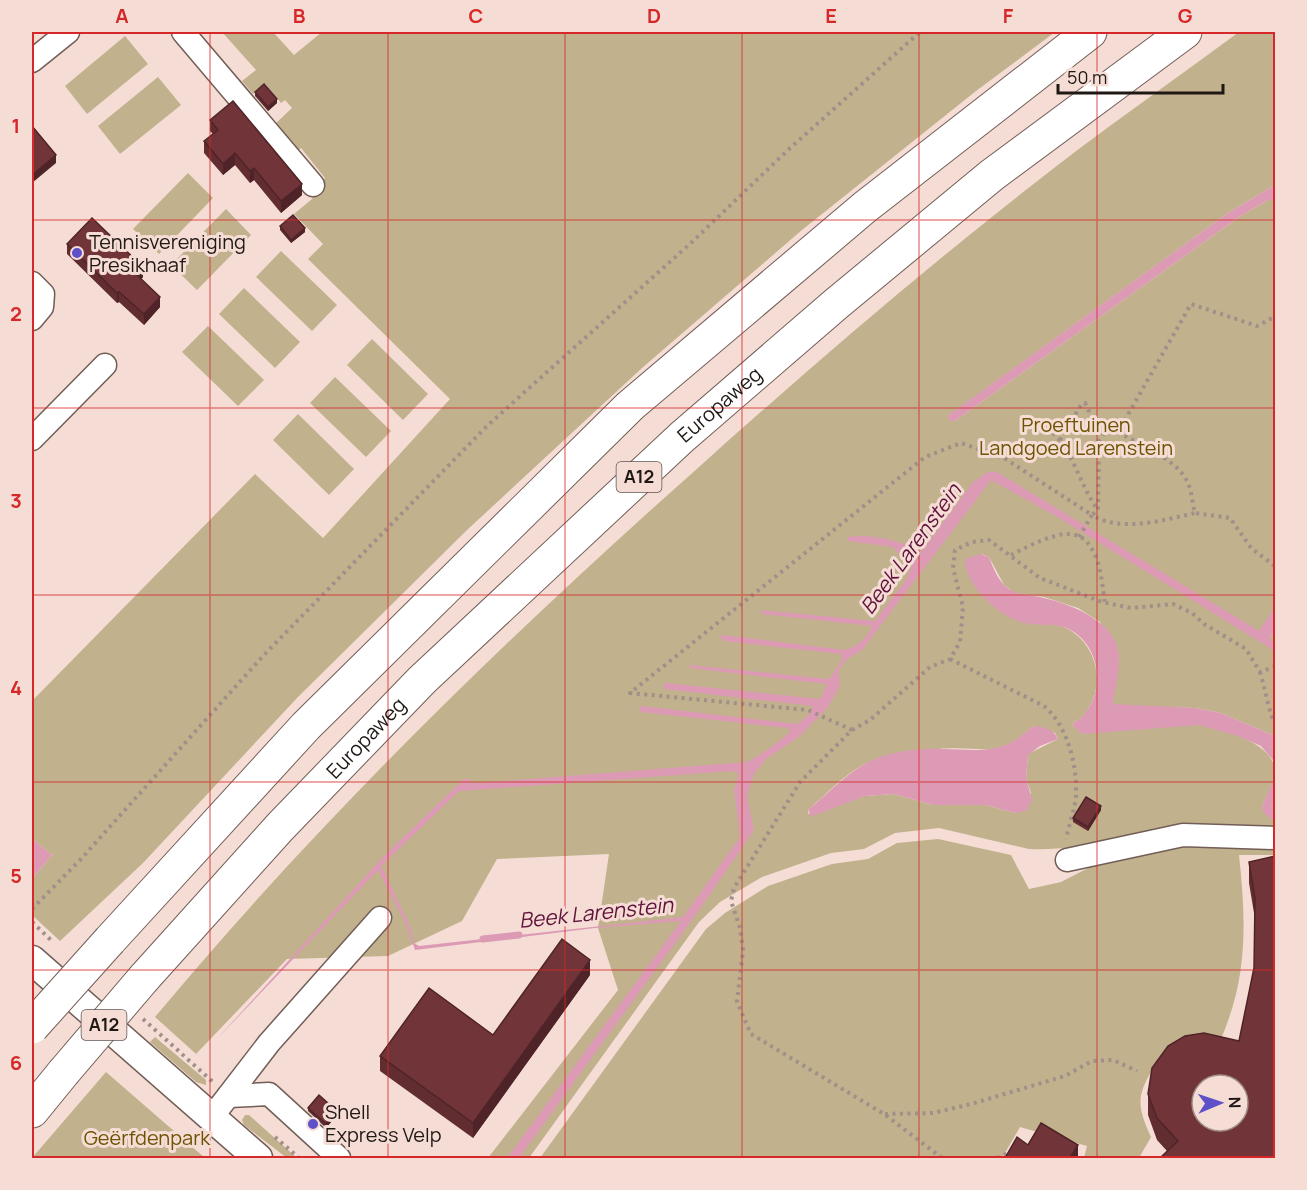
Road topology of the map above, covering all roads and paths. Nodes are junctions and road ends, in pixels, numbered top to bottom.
1 (68, 32) edge
2 (183, 32) edge
3 (920, 32) edge
4 (1090, 32) edge
5 (1185, 32) edge
6 (32, 61) edge
7 (313, 185) dead end
8 (32, 283) edge
9 (1275, 316) edge
10 (32, 319) edge
11 (105, 365) dead end
12 (1118, 432) junction
13 (1053, 433) dead end
14 (1104, 433) junction
15 (32, 439) edge
16 (1060, 440) junction
17 (1098, 510) junction
18 (1194, 513) junction
19 (1092, 515) junction
20 (1080, 536) junction
21 (1011, 555) junction
22 (1275, 567) edge
23 (1106, 603) junction
24 (950, 659) junction
25 (1275, 666) edge
26 (1260, 672) junction
27 (1275, 724) edge
28 (852, 730) junction
29 (1275, 838) edge
30 (1066, 850) joint
31 (32, 909) edge
32 (380, 918) dead end
33 (32, 960) edge
34 (32, 1027) edge
35 (154, 1029) dead end
36 (185, 1057) dead end
37 (1137, 1071) dead end
38 (220, 1106) junction
39 (32, 1111) edge
40 (884, 1114) junction
41 (1018, 1152) edge
42 (258, 1158) edge
43 (339, 1158) edge
44 (942, 1158) edge
45 (997, 1158) edge

1 - 6 street
2 - 7 street
3 - 31 path
4 - 34 highway, A12, bridge
5 - 39 highway, Europaweg / A12, bridge
8 - 10 street
9 - 12 path
11 - 15 street
12 - 14 path
12 - 18 path
13 - 16 path
14 - 16 path
14 - 17 path
16 - 17 path
17 - 19 path
18 - 19 path
18 - 22 path
19 - 20 path
19 - 28 path
20 - 21 path
20 - 23 path
21 - 23 path
21 - 24 path
23 - 26 path
24 - 28 path
24 - 30 path
25 - 26 path
26 - 27 path
28 - 40 path
29 - 30 street
32 - 38 street
33 - 38 main road
35 - 36 path
37 - 40 path
38 - 42 main road
38 - 43 street
40 - 44 path
41 - 45 path

